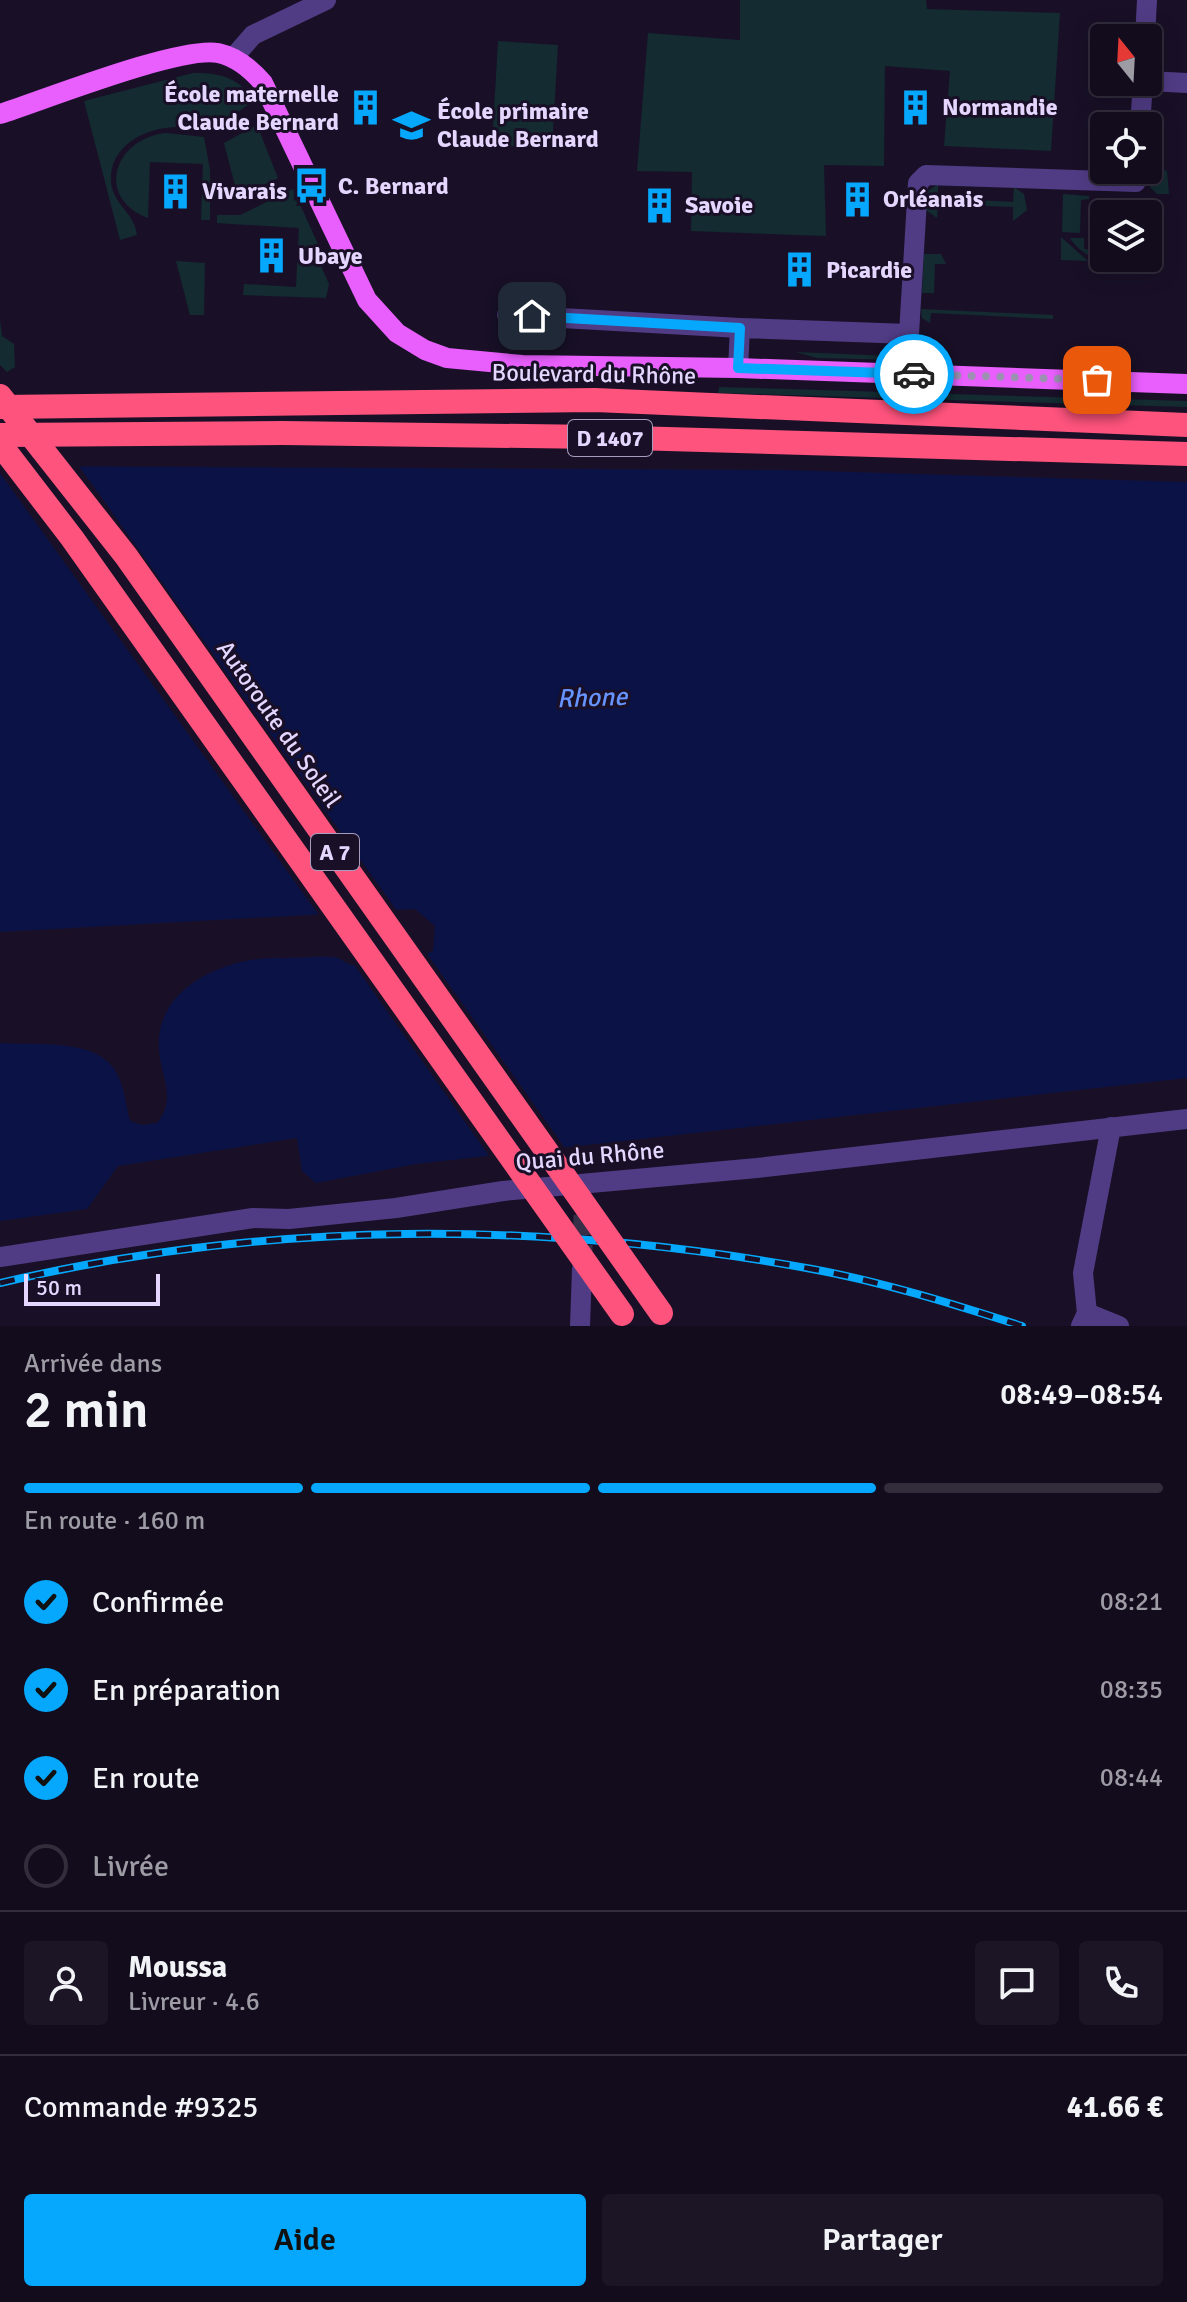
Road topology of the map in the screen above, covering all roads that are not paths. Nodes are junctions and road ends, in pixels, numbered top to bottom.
1 (326, 0) edge
2 (1147, 0) edge
3 (1146, 24) edge
4 (233, 58) junction
5 (1162, 82) edge
6 (1187, 83) edge
7 (0, 114) edge
8 (1090, 180) edge
9 (507, 315) dead end
10 (740, 328) junction
11 (738, 368) junction
12 (1187, 384) edge
13 (0, 396) edge
14 (0, 407) edge
15 (1187, 425) edge
16 (0, 434) edge
17 (0, 444) edge
18 (1187, 454) edge
19 (1187, 1119) edge
20 (1111, 1127) junction
21 (0, 1257) edge
22 (582, 1269) tunnel mouth
23 (627, 1320) edge
24 (666, 1320) edge
25 (1084, 1320) edge
26 (580, 1326) edge
27 (1119, 1326) edge

1 - 4 street
2 - 3 street
4 - 7 main road
4 - 11 main road
5 - 6 street
8 - 10 street
9 - 10 street
10 - 11 street
11 - 12 main road
13 - 24 highway, Autoroute du Soleil / A 7, bridge
14 - 15 highway, Boulevard du Rhône / D 1407
16 - 18 highway, D 1407
17 - 23 highway, A 7, bridge
19 - 20 street, Quai du Rhône
20 - 21 street, Quai du Rhône
20 - 25 street
22 - 26 street
25 - 27 street

